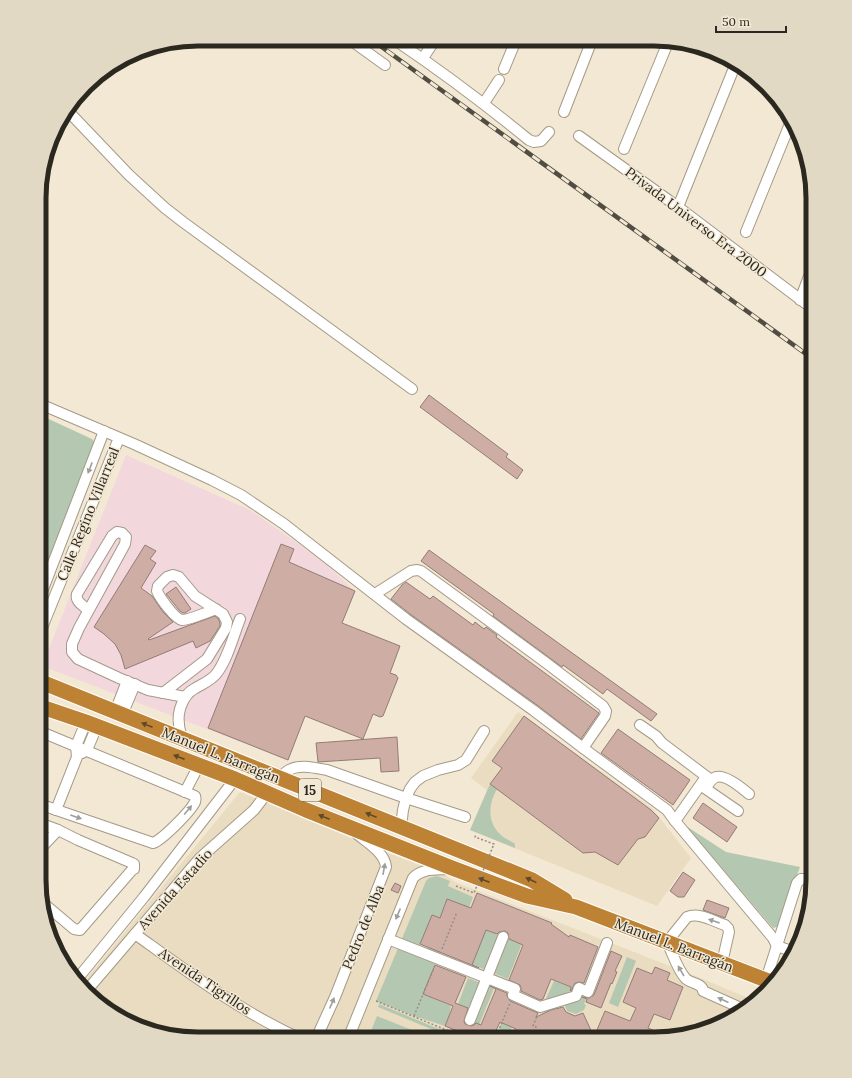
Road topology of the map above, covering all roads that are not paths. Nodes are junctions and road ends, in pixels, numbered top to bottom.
1 (359, 46) edge
2 (404, 46) edge
3 (431, 46) edge
4 (514, 46) edge
5 (590, 46) edge
6 (666, 46) edge
7 (423, 58) junction
8 (385, 65) dead end
9 (504, 69) dead end
10 (734, 69) edge
11 (498, 80) dead end
12 (484, 103) junction
13 (564, 112) dead end
14 (71, 115) edge
15 (788, 128) edge
16 (550, 132) dead end
17 (579, 136) dead end
18 (624, 149) dead end
19 (678, 207) junction
20 (746, 232) dead end
21 (806, 284) edge
22 (800, 300) junction
23 (806, 304) edge
24 (412, 389) dead end
25 (46, 407) edge
26 (104, 431) junction
27 (119, 438) junction
28 (54, 560) junction
29 (68, 565) junction
30 (46, 581) edge
31 (375, 594) junction
32 (216, 609) junction
33 (88, 610) junction
34 (46, 620) edge
35 (240, 620) dead end
36 (131, 683) junction
37 (46, 684) edge
38 (163, 693) junction
39 (185, 697) junction
40 (46, 700) edge
41 (46, 708) edge
42 (119, 714) junction
43 (91, 724) junction
44 (640, 724) dead end
45 (484, 731) dead end
46 (46, 734) edge
47 (182, 739) junction
48 (76, 746) junction
49 (583, 748) junction
50 (86, 750) junction
51 (77, 757) junction
52 (199, 765) junction
53 (279, 778) junction
54 (709, 778) junction
55 (235, 779) junction
56 (185, 792) junction
57 (267, 794) junction
58 (749, 794) dead end
59 (406, 798) junction
60 (46, 806) edge
61 (56, 810) junction
62 (738, 811) dead end
63 (465, 817) dead end
64 (675, 821) junction
65 (46, 826) edge
66 (349, 827) junction
67 (400, 827) junction
68 (58, 830) junction
69 (46, 843) edge
70 (452, 868) junction
71 (806, 879) edge
72 (48, 907) edge
73 (576, 907) junction
74 (135, 934) junction
75 (503, 937) dead end
76 (388, 939) junction
77 (667, 942) junction
78 (607, 943) dead end
79 (777, 946) junction
80 (789, 950) edge
81 (722, 964) junction
82 (80, 976) edge
83 (487, 978) junction
84 (770, 978) edge
85 (768, 980) edge
86 (90, 986) edge
87 (737, 1006) edge
88 (470, 1020) dead end
89 (287, 1032) edge
90 (319, 1032) edge
91 (351, 1032) edge

1 - 8 street
2 - 7 street
3 - 7 street
4 - 9 street
5 - 13 street
6 - 18 street
7 - 12 street
10 - 19 street
11 - 12 street
12 - 16 street
14 - 24 street
15 - 20 street
17 - 19 street, Privada Universo Era 2000
19 - 22 street, Privada Universo Era 2000
21 - 22 street
22 - 23 street, Privada Universo Era 2000
25 - 26 street
26 - 27 street
26 -> 28 street, Calle Regino Villarreal
27 - 29 street, Calle Regino Villarreal
27 - 31 street
28 - 29 street
28 - 30 street, Calle Regino Villarreal
29 - 34 street, Calle Regino Villarreal
31 - 49 street
31 - 49 street
32 - 32 street
32 - 38 street
33 - 33 street
33 - 36 street
35 - 39 street
36 - 38 street
36 - 42 street
37 - 42 highway, Manuel L. Barragán / 15
38 - 39 street
39 - 47 street
40 - 43 highway
41 - 43 highway, Manuel L. Barragán / 15
47 -> 42 highway, Manuel L. Barragán / 15
43 - 48 street
43 - 50 street
52 -> 43 highway, Manuel L. Barragán / 15
44 - 54 street
45 - 59 street
46 - 48 street
47 - 53 highway, Manuel L. Barragán / 15
48 - 50 street
48 - 51 street
49 - 64 street
50 - 51 street
50 - 56 street
51 - 61 street
52 - 55 highway, Manuel L. Barragán / 15
52 - 56 street
53 - 59 street
67 -> 53 highway, Manuel L. Barragán / 15
54 - 58 street
54 - 62 street
54 - 64 street
55 - 57 highway, Manuel L. Barragán / 15
55 - 82 street
61 -> 56 street
66 -> 57 highway, Manuel L. Barragán / 15
57 - 74 street, Avenida Estadio
59 - 63 street
59 - 67 street
60 - 61 street
64 - 79 street
65 - 68 street
66 - 70 highway, Manuel L. Barragán / 15
90 -> 66 street, Pedro de Alba
73 -> 67 highway, Manuel L. Barragán / 15
68 - 69 street
68 - 72 street
73 -> 70 highway, Manuel L. Barragán / 15
70 -> 76 street, Pedro de Alba
71 - 79 street
73 - 77 highway, Manuel L. Barragán / 15
74 - 86 street, Avenida Estadio
74 - 89 street, Avenida Tigrillos
75 - 83 street
76 - 83 street
76 - 91 street, Pedro de Alba
77 - 81 highway, Manuel L. Barragán / 15
81 -> 77 street
87 -> 77 street
78 - 83 street
79 - 80 street
79 - 84 street
81 - 85 highway, Manuel L. Barragán / 15
83 - 88 street

